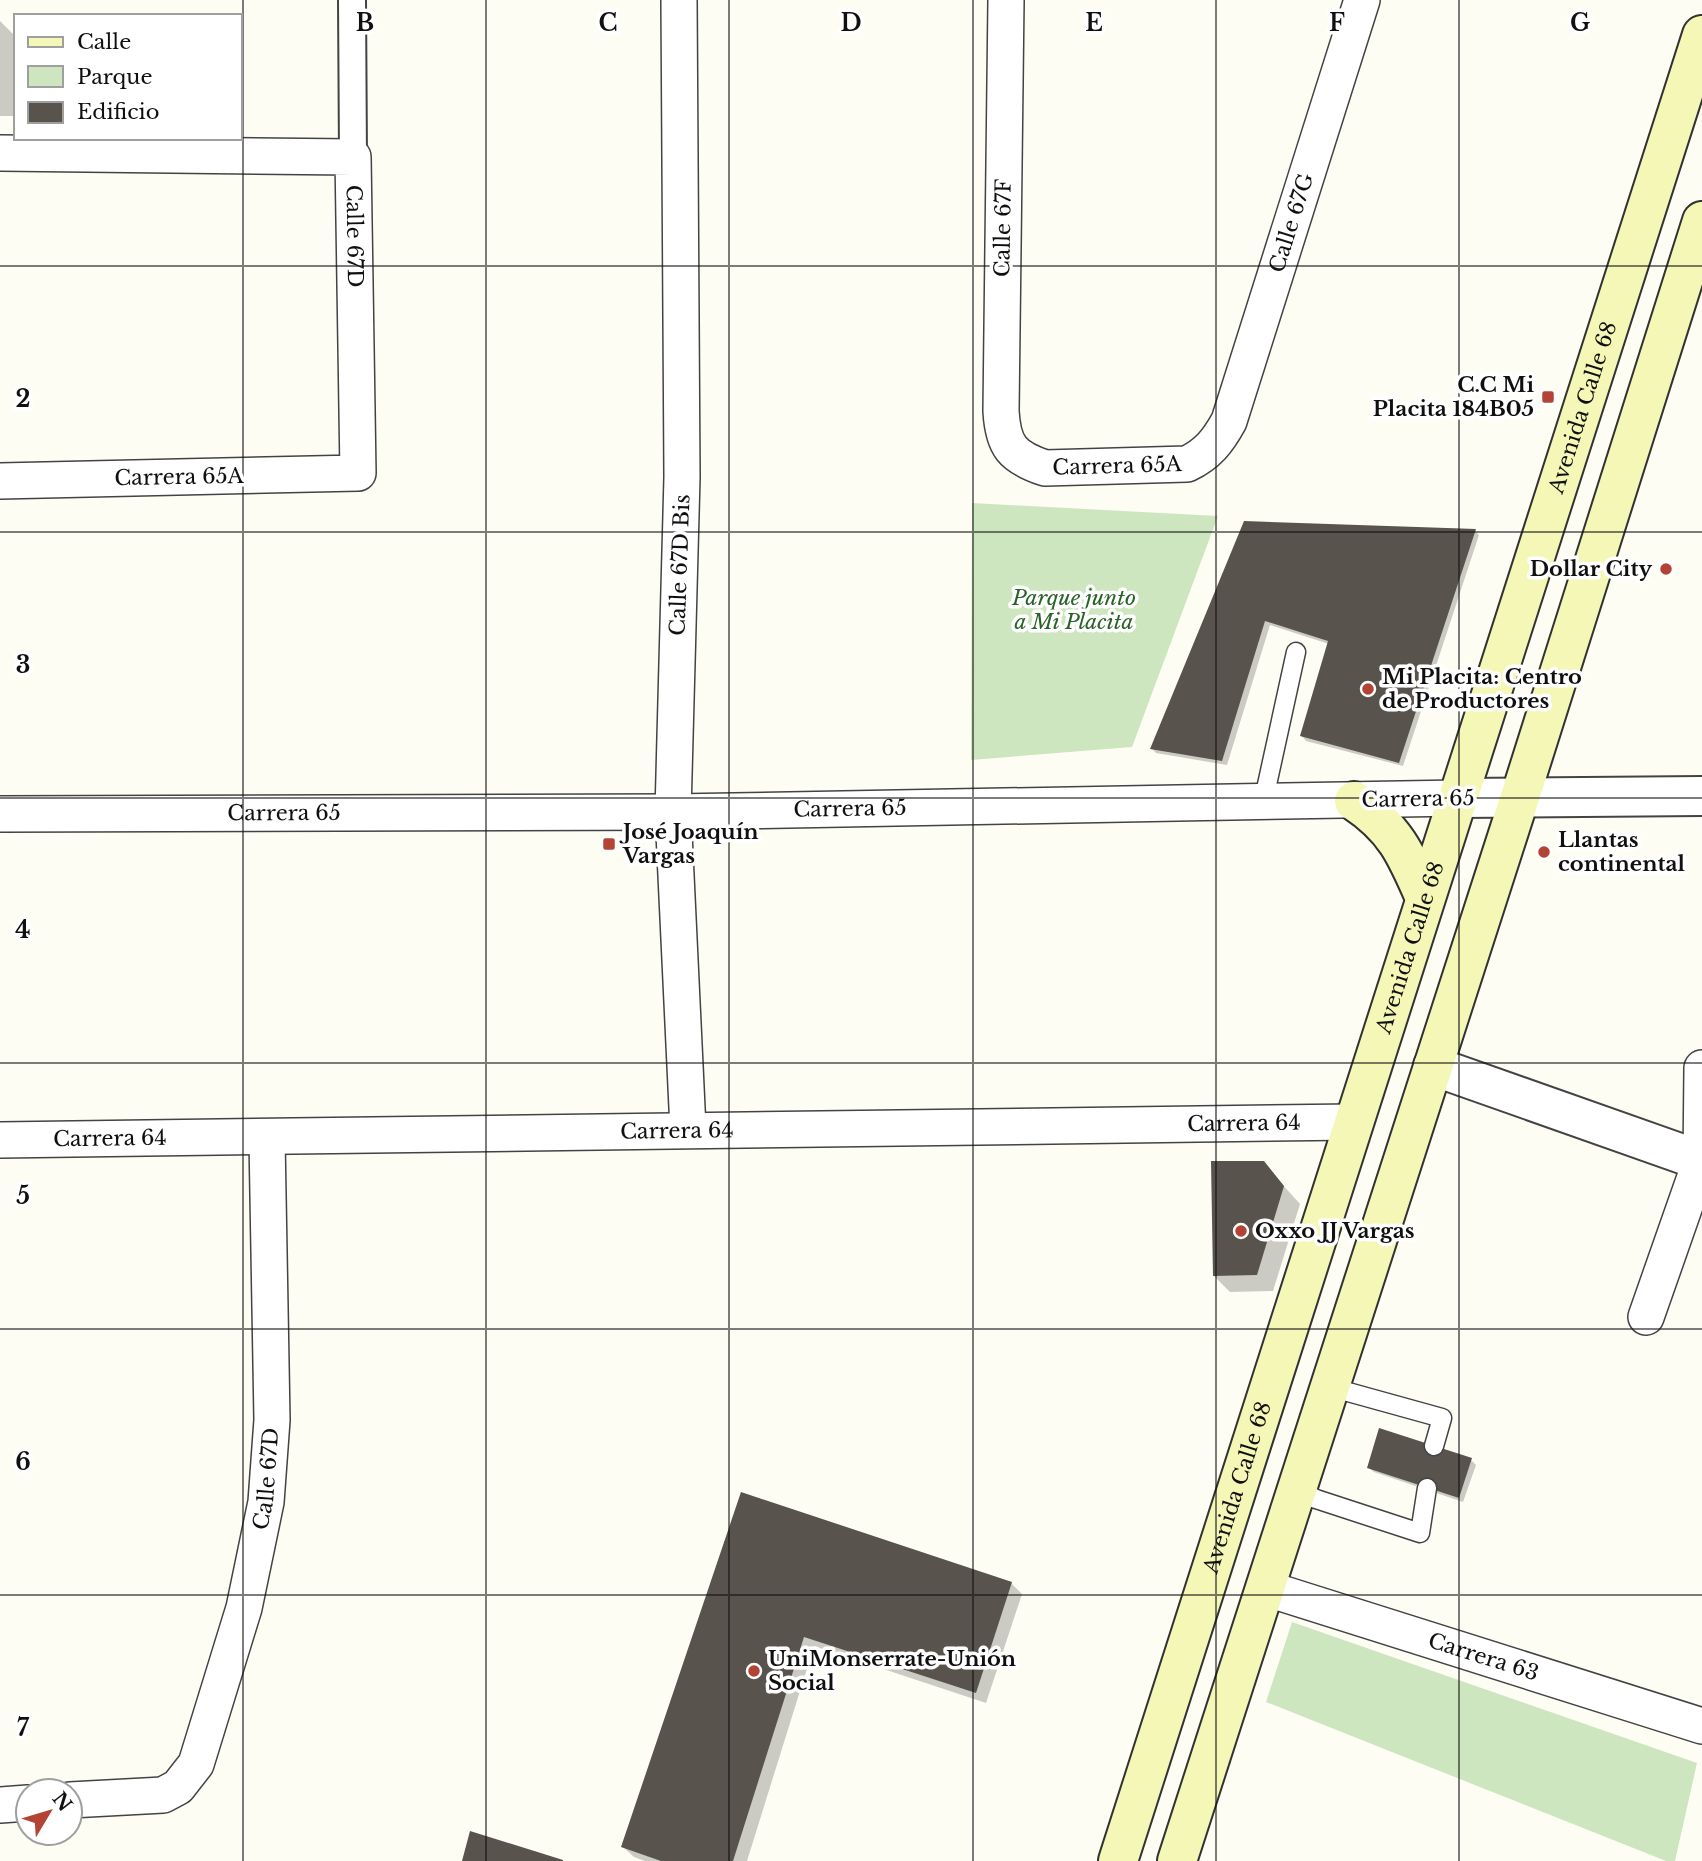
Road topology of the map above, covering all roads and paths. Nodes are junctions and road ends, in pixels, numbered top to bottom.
1 (352, 0) edge
2 (679, 0) edge
3 (1006, 0) edge
4 (1362, 0) edge
5 (1702, 35) edge
6 (0, 153) edge
7 (352, 157) junction
8 (1702, 220) edge
9 (1691, 292) edge
10 (1217, 443) joint
11 (1014, 452) joint
12 (358, 473) joint
13 (0, 481) edge
14 (1296, 652) dead end
15 (1702, 796) edge
16 (1520, 797) junction
17 (1459, 798) junction
18 (1353, 801) junction
19 (1263, 803) junction
20 (673, 812) junction
21 (0, 814) edge
22 (1425, 898) junction
23 (1433, 1066) junction
24 (1702, 1068) edge
25 (1354, 1122) junction
26 (688, 1129) junction
27 (267, 1139) junction
28 (0, 1140) edge
29 (1701, 1161) edge
30 (1646, 1317) dead end
31 (1330, 1387) junction
32 (1434, 1446) dead end
33 (1427, 1488) dead end
34 (1297, 1490) junction
35 (1265, 1588) junction
36 (1702, 1726) edge
37 (84, 1799) edge
38 (1118, 1861) edge
39 (1177, 1861) edge

1 - 7 street, Calle 67D
2 - 20 street, Calle 67D Bis
3 - 11 street, Calle 67F
4 - 10 street, Calle 67G
5 - 17 main road, Avenida Calle 68
6 - 7 street
7 - 12 street, Calle 67D
8 - 9 main road
9 - 16 main road
10 - 11 street, Carrera 65A
12 - 13 street, Carrera 65A
14 - 19 lane
15 - 16 street, Carrera 65
16 - 17 street, Carrera 65
16 - 23 main road
17 - 18 street, Carrera 65
17 - 22 main road, Avenida Calle 68
18 - 19 street, Carrera 65
18 - 22 main road
19 - 20 street, Carrera 65
20 - 21 street, Carrera 65
20 - 26 street, Calle 67D Bis
22 - 25 main road, Avenida Calle 68
23 - 29 street
23 - 31 main road
24 - 29 street
25 - 26 street, Carrera 64
25 - 38 main road, Avenida Calle 68
26 - 27 street, Carrera 64
27 - 28 street, Carrera 64
27 - 37 street, Calle 67D
29 - 30 street
31 - 32 lane
31 - 34 main road
33 - 34 lane
34 - 35 main road
35 - 36 street, Carrera 63
35 - 39 main road

